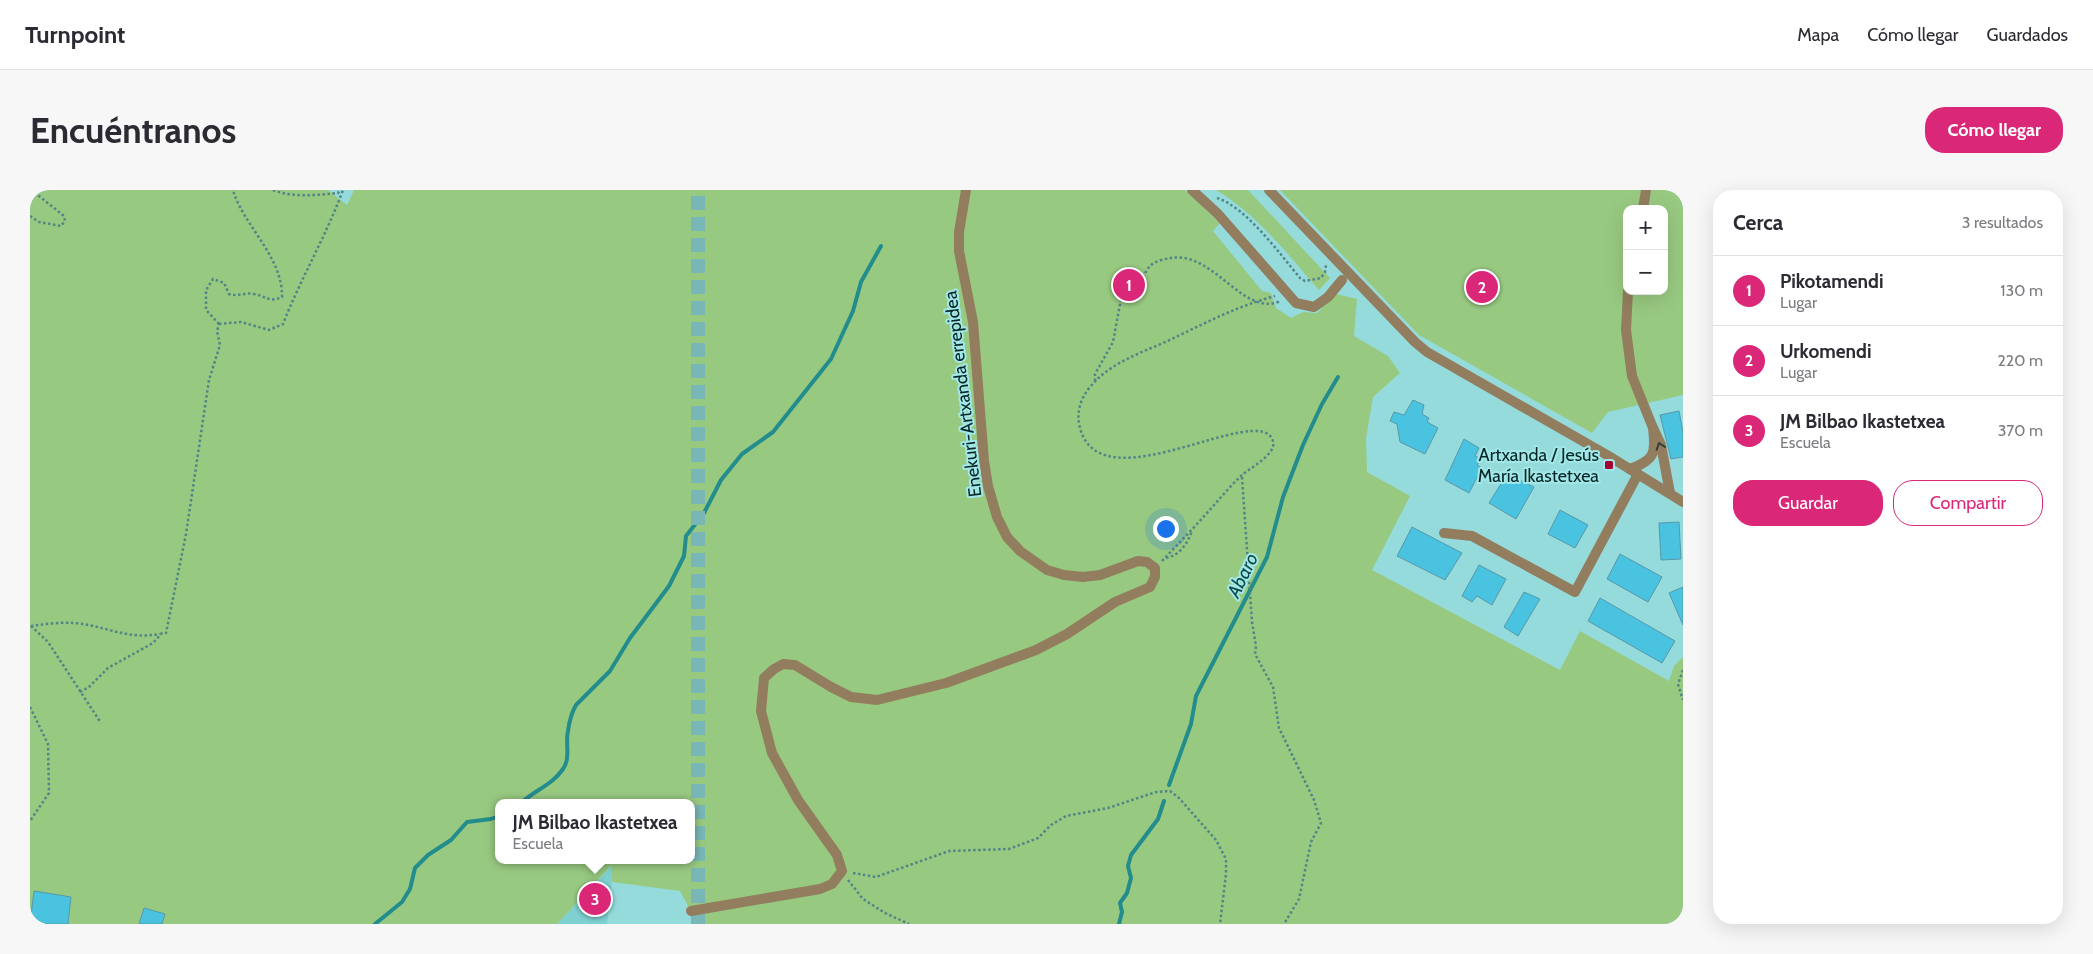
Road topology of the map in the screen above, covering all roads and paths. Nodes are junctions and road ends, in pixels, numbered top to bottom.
1 (38, 190) edge
2 (233, 190) edge
3 (273, 190) edge
4 (342, 190) edge
5 (966, 190) edge
6 (1192, 190) edge
7 (1269, 190) edge
8 (1646, 190) edge
9 (1213, 196) dead end
10 (1644, 205) edge
11 (30, 216) edge
12 (1326, 265) dead end
13 (1342, 280) dead end
14 (1628, 295) edge
15 (1254, 302) junction
16 (219, 324) junction
17 (1095, 381) junction
18 (1653, 428) junction
19 (1634, 471) junction
20 (1242, 475) junction
21 (1670, 493) junction
22 (1683, 502) edge
23 (1193, 529) junction
24 (1444, 533) dead end
25 (1164, 558) junction
26 (1155, 568) junction
27 (30, 626) edge
28 (162, 634) junction
29 (1683, 670) edge
30 (80, 692) junction
31 (1683, 700) edge
32 (30, 707) edge
33 (101, 723) dead end
34 (30, 821) edge
35 (842, 871) junction
36 (691, 911) dead end
37 (909, 924) edge
38 (1220, 924) edge
39 (1284, 924) edge

1 - 11 path
2 - 16 path
3 - 4 path
4 - 16 path
5 - 26 street, Enekuri-Artxanda errepidea
6 - 13 street
7 - 19 street
8 - 10 street
9 - 12 path
14 - 18 street
15 - 15 path
15 - 17 path
15 - 17 path
16 - 28 path
17 - 20 path
18 - 19 street
21 -> 18 street
19 - 21 street
19 - 24 street
20 - 23 path
20 - 39 path
21 - 22 street
23 - 25 path
23 - 25 path
25 - 26 path
26 - 35 street
27 - 28 path
27 - 30 path
28 - 30 path
29 - 31 path
30 - 33 path
32 - 34 path
35 - 36 street
35 - 37 path
35 - 38 path

